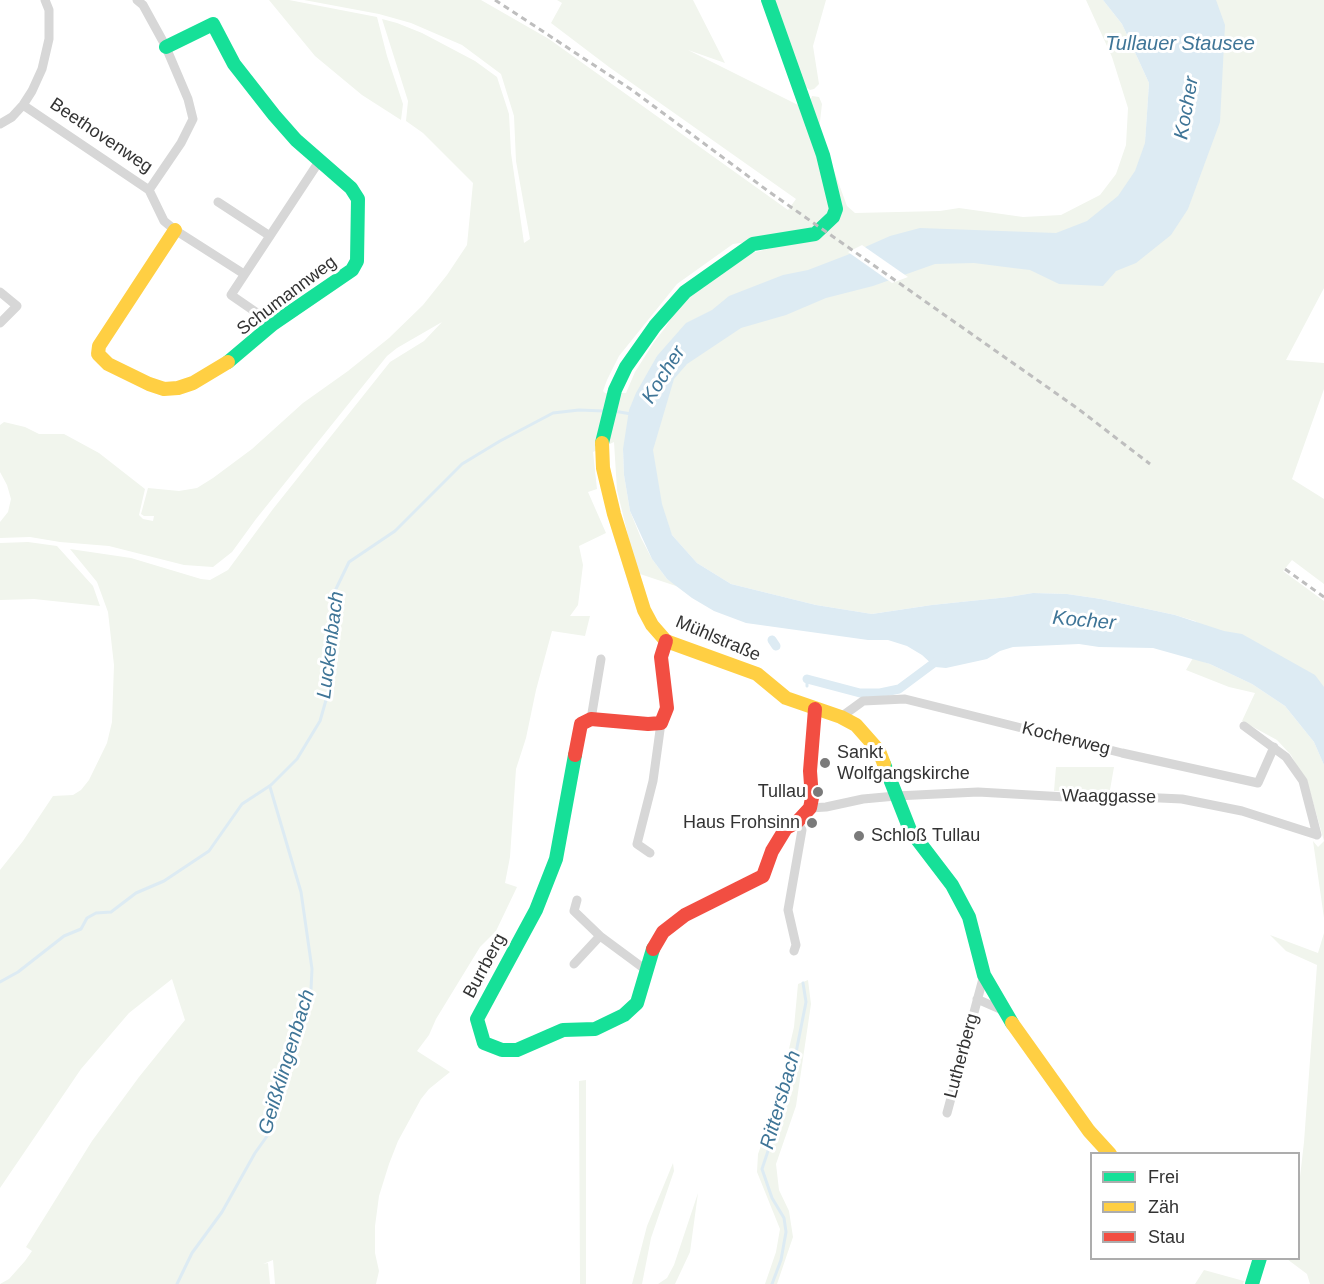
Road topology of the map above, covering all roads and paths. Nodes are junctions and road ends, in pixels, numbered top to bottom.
1 (45, 0) edge
2 (137, 0) edge
3 (768, 0) edge
4 (166, 47) junction
5 (172, 62) junction
6 (162, 68) dead end
7 (23, 105) junction
8 (0, 124) edge
9 (320, 160) junction
10 (149, 190) junction
11 (218, 202) dead end
12 (175, 230) junction
13 (270, 236) junction
14 (244, 274) junction
15 (0, 292) edge
16 (0, 322) edge
17 (273, 324) junction
18 (666, 640) junction
19 (601, 659) dead end
20 (815, 709) junction
21 (841, 717) junction
22 (591, 719) junction
23 (661, 723) junction
24 (1244, 726) dead end
25 (1274, 747) junction
26 (896, 796) junction
27 (810, 808) junction
28 (797, 822) junction
29 (650, 853) dead end
30 (577, 900) dead end
31 (600, 936) junction
32 (794, 951) dead end
33 (574, 964) dead end
34 (646, 970) junction
35 (984, 975) junction
36 (977, 999) junction
37 (1003, 1010) junction
38 (947, 1113) dead end
39 (1108, 1152) edge
40 (1259, 1260) edge
41 (1252, 1284) edge

1 - 7 street
2 - 4 street
3 - 18 street, Mühlstraße
4 - 5 street
4 - 9 street, Schumannweg
5 - 6 street
5 - 10 street
7 - 8 street
7 - 10 street, Beethovenweg
9 - 13 street
9 - 17 street, Schumannweg
10 - 12 street, Beethovenweg
11 - 13 street
12 - 14 street, Beethovenweg
12 - 17 street, Schumannweg
13 - 14 street
14 - 17 street
15 - 16 street
18 - 20 street, Mühlstraße
18 - 23 street
19 - 22 street, Burrberg
20 - 21 street, Mühlstraße
20 - 27 street
21 - 25 street, Kocherweg
21 - 26 street, Mühlstraße
22 - 23 street
22 - 34 street, Burrberg
23 - 29 street
24 - 25 street
25 - 26 street, Waaggasse
26 - 27 street, Waaggasse
26 - 35 street, Mühlstraße
27 - 28 street
28 - 32 street
28 - 34 street, Burrberg
30 - 31 street
31 - 33 street
31 - 34 street
35 - 36 street, Lutherberg
35 - 37 street, Mühlstraße
36 - 37 street
36 - 38 street, Lutherberg
37 - 39 street, Mühlstraße
40 - 41 street

